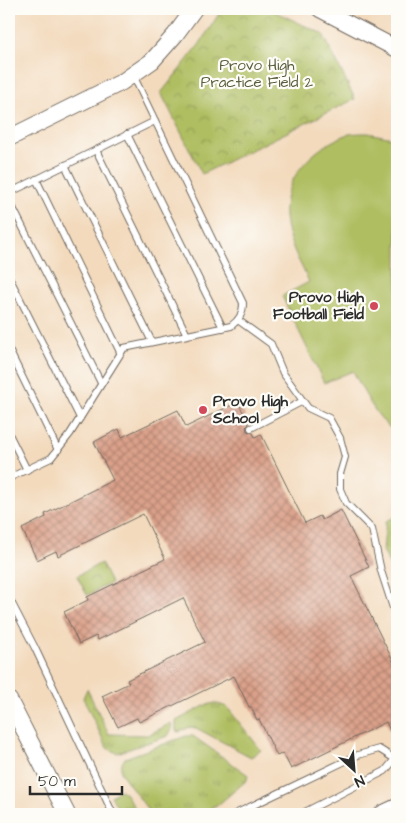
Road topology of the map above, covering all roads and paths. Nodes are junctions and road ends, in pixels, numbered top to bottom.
1 (194, 9) edge
2 (320, 9) edge
3 (397, 49) edge
4 (133, 74) junction
5 (155, 121) junction
6 (127, 134) junction
7 (9, 138) edge
8 (96, 150) junction
9 (65, 165) junction
10 (36, 179) junction
11 (9, 193) edge
12 (9, 200) edge
13 (9, 277) edge
14 (238, 320) junction
15 (223, 328) junction
16 (188, 335) junction
17 (152, 342) junction
18 (9, 350) edge
19 (120, 352) junction
20 (101, 384) junction
21 (303, 401) junction
22 (80, 418) junction
23 (251, 428) dead end
24 (9, 434) edge
25 (58, 450) junction
26 (27, 470) junction
27 (9, 478) edge
28 (9, 598) edge
29 (397, 620) edge
30 (9, 700) edge
31 (396, 759) edge
32 (397, 807) edge
33 (67, 814) edge
34 (113, 814) edge
35 (235, 814) edge
36 (300, 814) edge
37 (382, 814) edge

1 - 4 street
2 - 3 street
4 - 5 lane
4 - 7 street
5 - 6 lane
5 - 14 lane
6 - 8 lane
6 - 15 lane
8 - 9 lane
8 - 16 lane
9 - 10 lane
9 - 17 lane
10 - 11 lane
10 - 19 lane
12 - 20 lane
13 - 22 lane
14 - 15 lane
14 - 21 lane
15 - 16 lane
16 - 17 lane
17 - 19 lane
18 - 25 lane
19 - 20 lane
20 - 22 lane
21 - 23 lane
21 - 29 lane
22 - 25 lane
24 - 26 lane
25 - 26 lane
26 - 27 lane
28 - 34 lane
30 - 33 street
31 - 35 lane
31 - 36 lane
32 - 37 street

